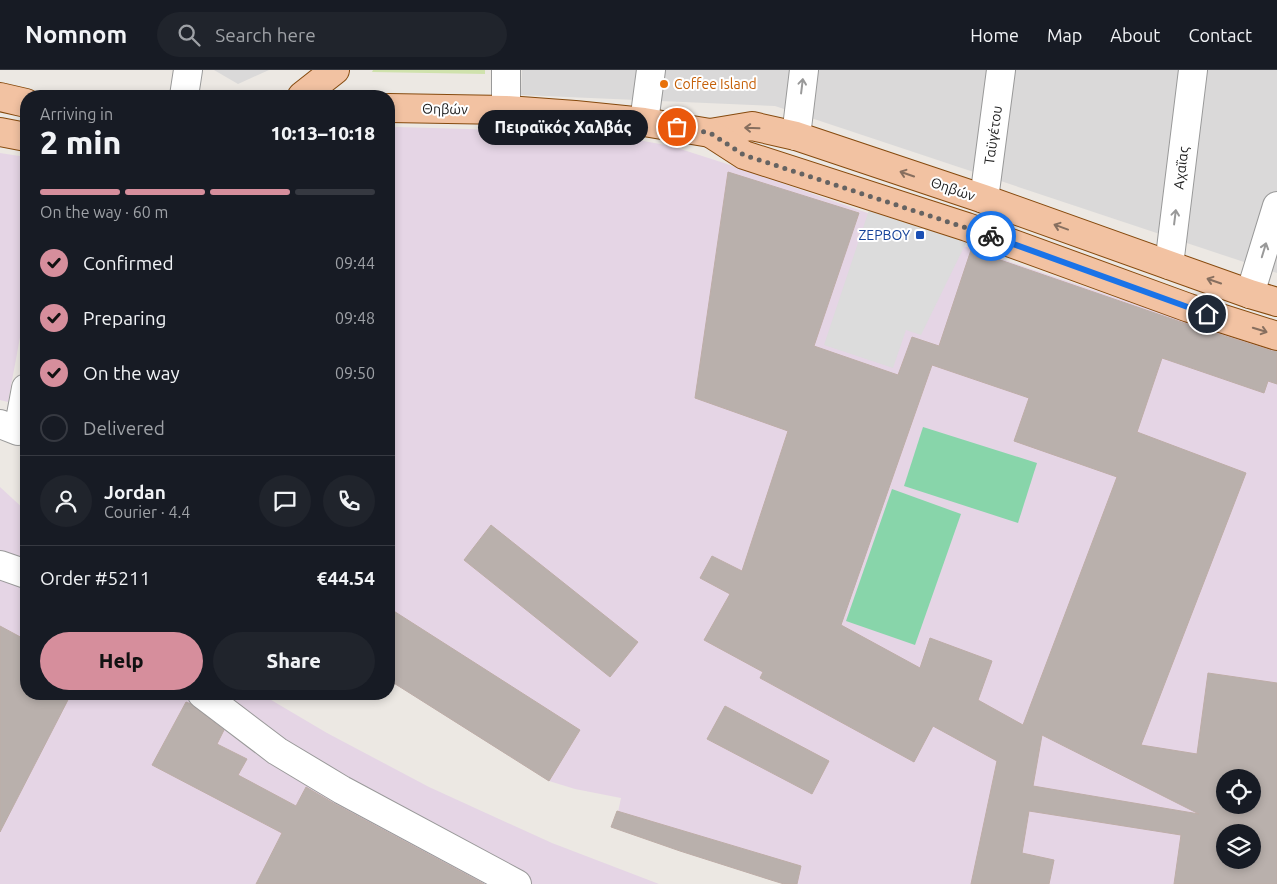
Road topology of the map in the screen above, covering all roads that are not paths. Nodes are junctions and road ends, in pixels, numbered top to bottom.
1 (188, 70) edge
2 (335, 70) edge
3 (506, 70) edge
4 (651, 70) edge
5 (804, 70) edge
6 (1001, 70) edge
7 (1193, 70) edge
8 (185, 90) edge
9 (310, 90) edge
10 (0, 98) edge
11 (20, 102) edge
12 (395, 108) edge
13 (506, 110) junction
14 (644, 122) junction
15 (0, 132) edge
16 (710, 133) junction
17 (20, 136) edge
18 (796, 136) junction
19 (984, 199) junction
20 (1277, 206) edge
21 (1169, 265) junction
22 (1250, 294) junction
23 (1277, 302) edge
24 (1277, 336) edge
25 (20, 402) edge
26 (9, 427) edge
27 (0, 565) edge
28 (20, 572) edge
29 (210, 700) edge
30 (517, 884) edge

1 - 8 street
2 - 9 main road
3 - 13 street
4 - 14 street
18 -> 5 street
6 - 19 street, Ταϋγέτου
21 -> 7 street, Αχαΐας
10 - 11 main road
12 - 13 main road, Θηβών
13 - 14 main road, Θηβών
14 - 16 main road, Θηβών
15 - 17 main road
18 -> 16 main road, Θηβών
16 -> 24 main road, Θηβών
19 -> 18 main road, Θηβών
21 -> 19 main road, Θηβών
22 -> 20 street
22 -> 21 main road, Θηβών
22 - 23 main road, Θηβών
25 - 26 street
27 - 28 street
29 - 30 street

